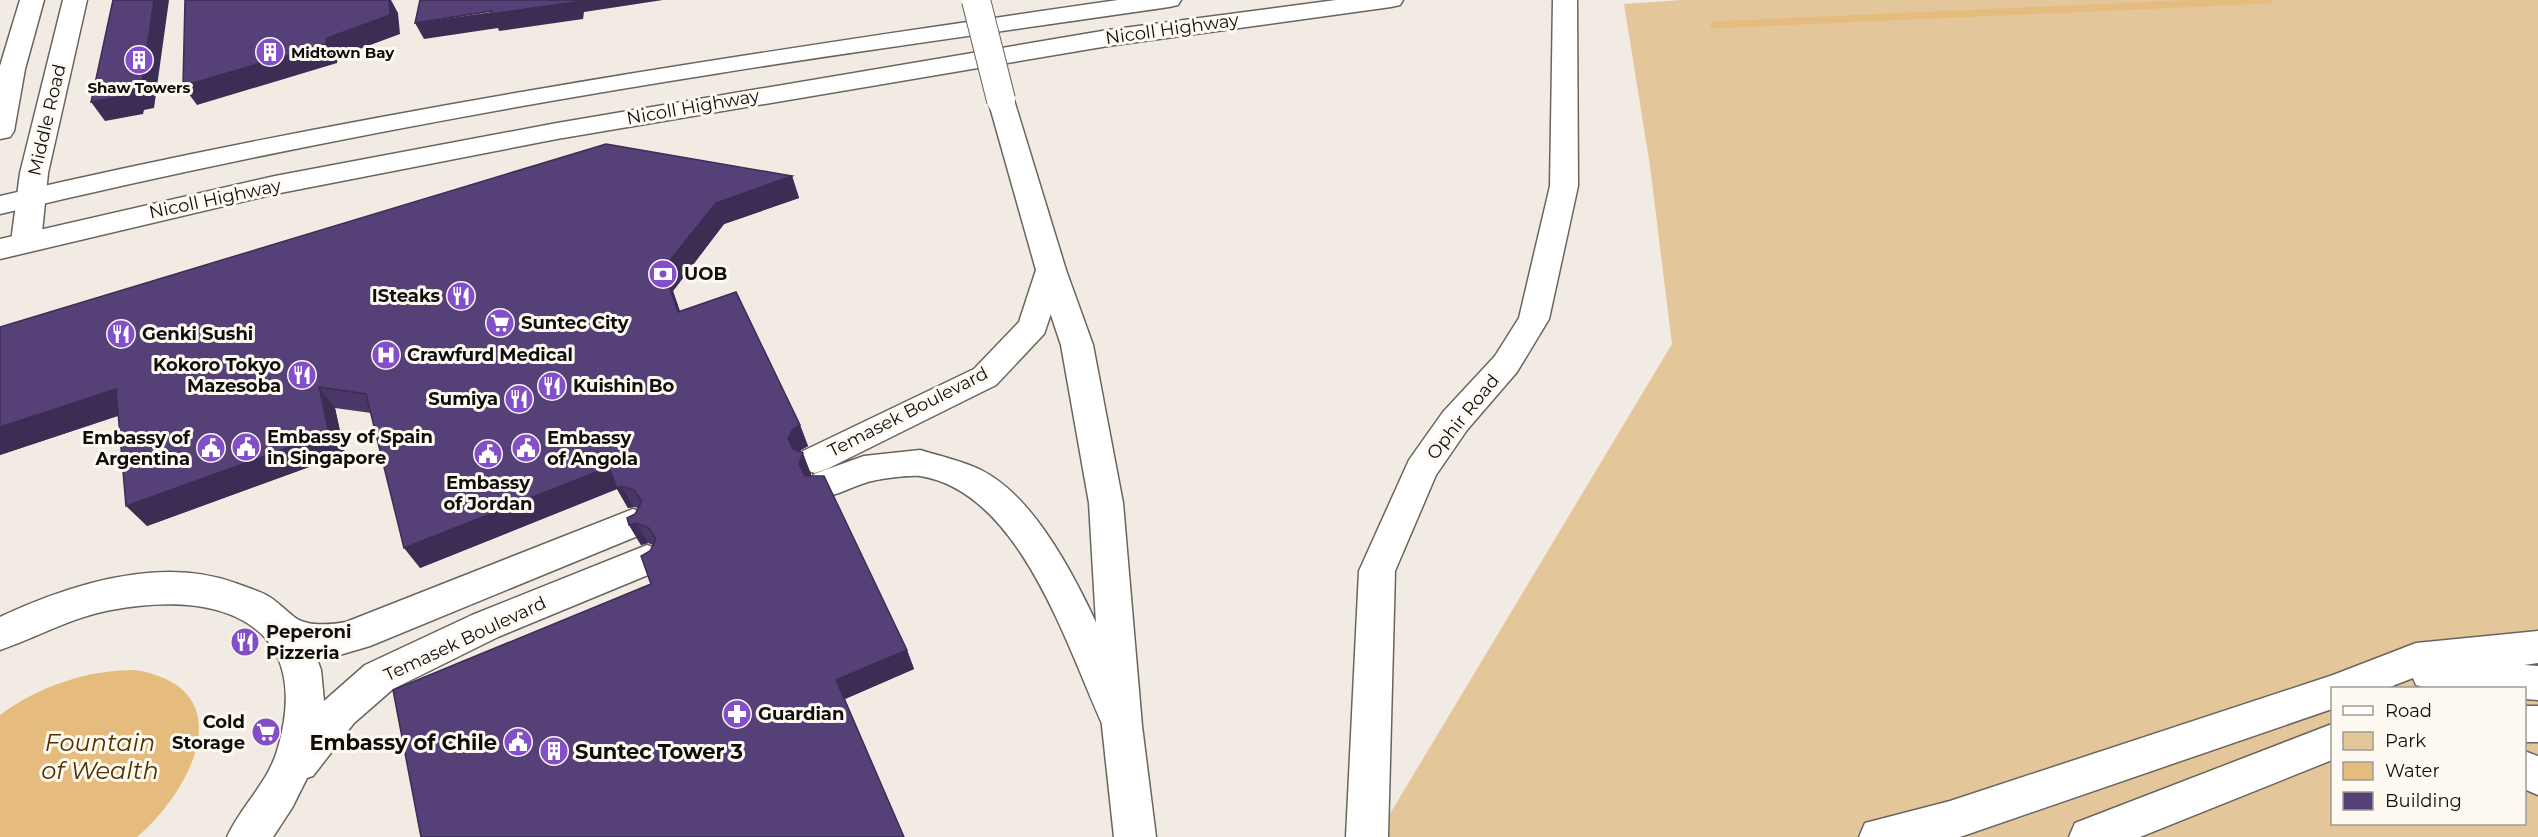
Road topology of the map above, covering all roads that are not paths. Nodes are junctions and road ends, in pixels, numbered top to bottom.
1 (32, 0) edge
2 (75, 0) edge
3 (976, 0) edge
4 (1169, 0) edge
5 (1391, 0) edge
6 (1565, 0) edge
7 (0, 131) edge
8 (31, 197) junction
9 (0, 205) edge
10 (13, 245) edge
11 (1051, 270) junction
12 (633, 523) edge
13 (647, 561) edge
14 (284, 630) junction
15 (0, 634) edge
16 (2538, 647) edge
17 (2359, 683) edge
18 (2538, 683) edge
19 (2331, 692) edge
20 (1122, 726) junction
21 (2331, 742) edge
22 (285, 781) junction
23 (1370, 830) edge
24 (248, 837) edge
25 (1135, 837) edge
26 (1880, 837) edge
27 (2090, 837) edge

1 - 7 main road
2 - 8 main road, Middle Road
3 - 11 main road, bridge
4 - 8 main road, Nicoll Highway
5 - 10 main road, Nicoll Highway
6 - 23 main road, Ophir Road
8 - 9 main road, Nicoll Highway
8 - 10 main road, Middle Road
11 - 20 main road
11 - 20 main road, Temasek Boulevard
12 - 14 main road
13 - 22 main road, Temasek Boulevard
14 - 15 main road
14 - 22 main road
16 - 17 main road
17 - 18 main road
19 - 26 main road
20 - 25 main road
21 - 27 main road
22 - 24 main road

